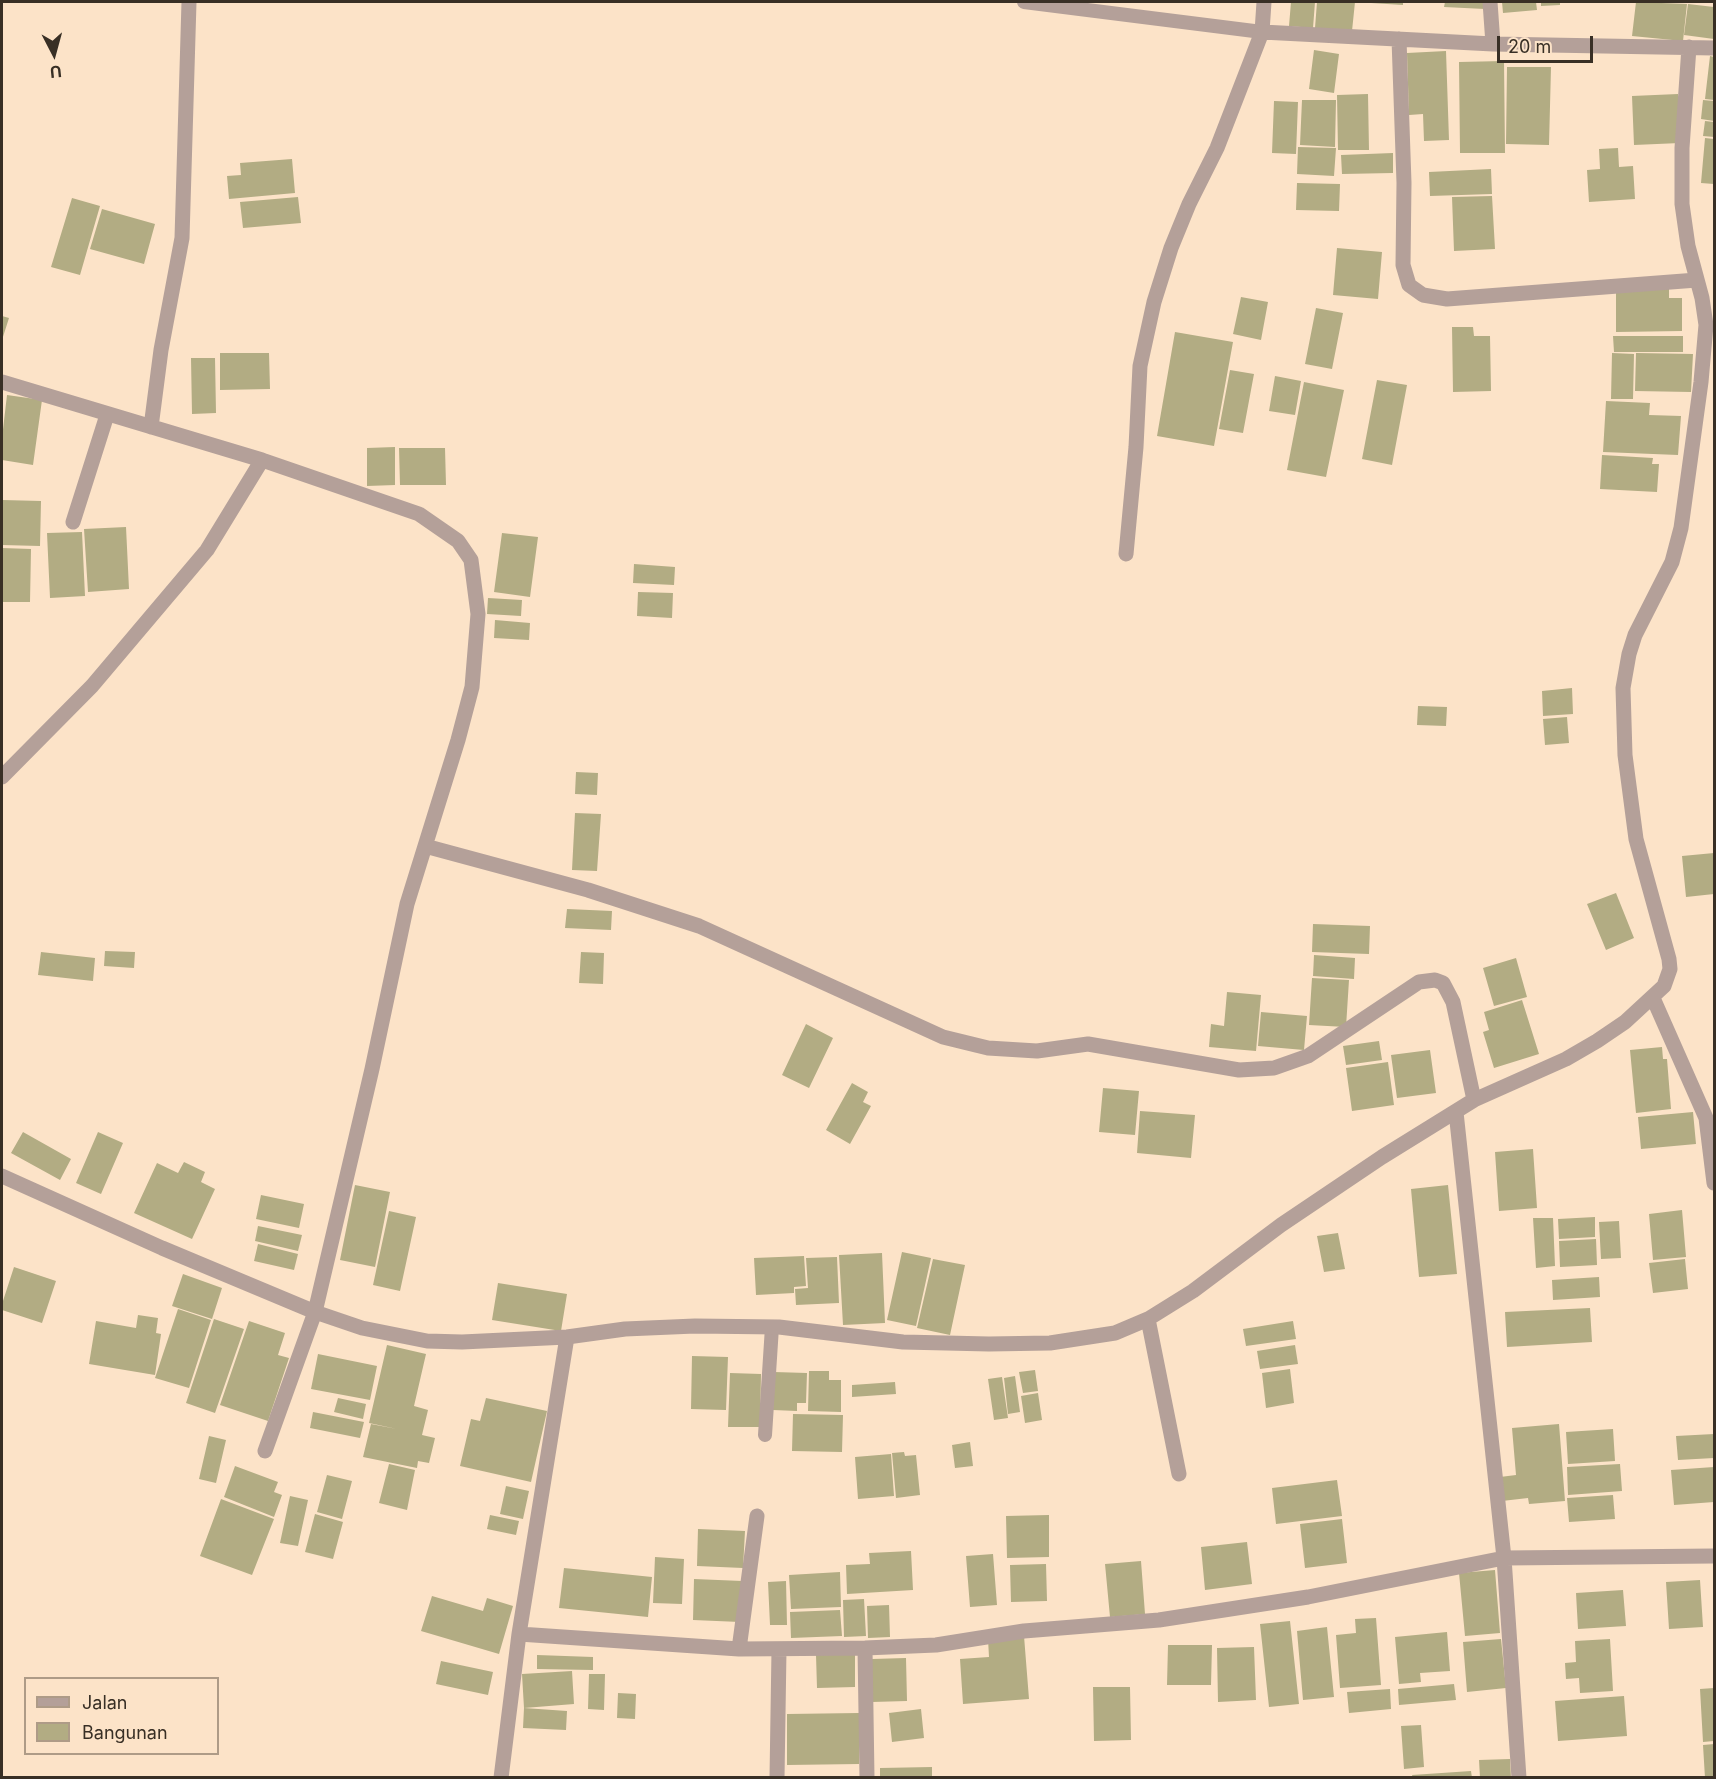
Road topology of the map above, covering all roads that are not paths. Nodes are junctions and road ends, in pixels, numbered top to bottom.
1 (189, 2) edge
2 (1024, 2) edge
3 (1264, 2) edge
4 (1490, 2) edge
5 (1262, 33) junction
6 (1399, 39) junction
7 (1493, 44) junction
8 (1689, 47) junction
9 (1714, 48) edge
10 (1696, 280) junction
11 (2, 382) edge
12 (107, 415) junction
13 (151, 427) junction
14 (262, 460) junction
15 (74, 522) dead end
16 (1126, 554) dead end
17 (2, 777) edge
18 (425, 846) junction
19 (1653, 998) junction
20 (1474, 1100) junction
21 (1456, 1112) junction
22 (2, 1176) edge
23 (1714, 1183) edge
24 (315, 1312) junction
25 (1148, 1319) junction
26 (772, 1327) junction
27 (567, 1336) junction
28 (765, 1435) dead end
29 (265, 1451) dead end
30 (1179, 1474) dead end
31 (757, 1516) dead end
32 (1714, 1557) edge
33 (1504, 1558) junction
34 (519, 1634) junction
35 (865, 1648) junction
36 (739, 1649) junction
37 (780, 1650) junction
38 (501, 1778) edge
39 (777, 1778) edge
40 (867, 1778) edge
41 (1519, 1778) edge

1 - 13 street
2 - 5 lane
3 - 5 street
4 - 7 street
5 - 6 street
5 - 16 street
6 - 7 street
6 - 10 street
7 - 8 street
8 - 9 street
8 - 10 street
10 - 19 street
11 - 12 street
12 - 13 street
12 - 15 street
13 - 14 street
14 - 17 street
14 - 18 street
18 - 20 street
18 - 24 street
19 - 20 street
19 - 23 street
20 - 21 street
21 - 25 street
21 - 33 street
22 - 24 street
24 - 27 street
24 - 29 street
25 - 26 street
25 - 30 street
26 - 27 street
26 - 28 lane
27 - 34 street
31 - 36 street
32 - 33 street
33 - 35 street
33 - 41 street
34 - 36 street
34 - 38 street
35 - 37 street
35 - 40 street
36 - 37 street
37 - 39 street

